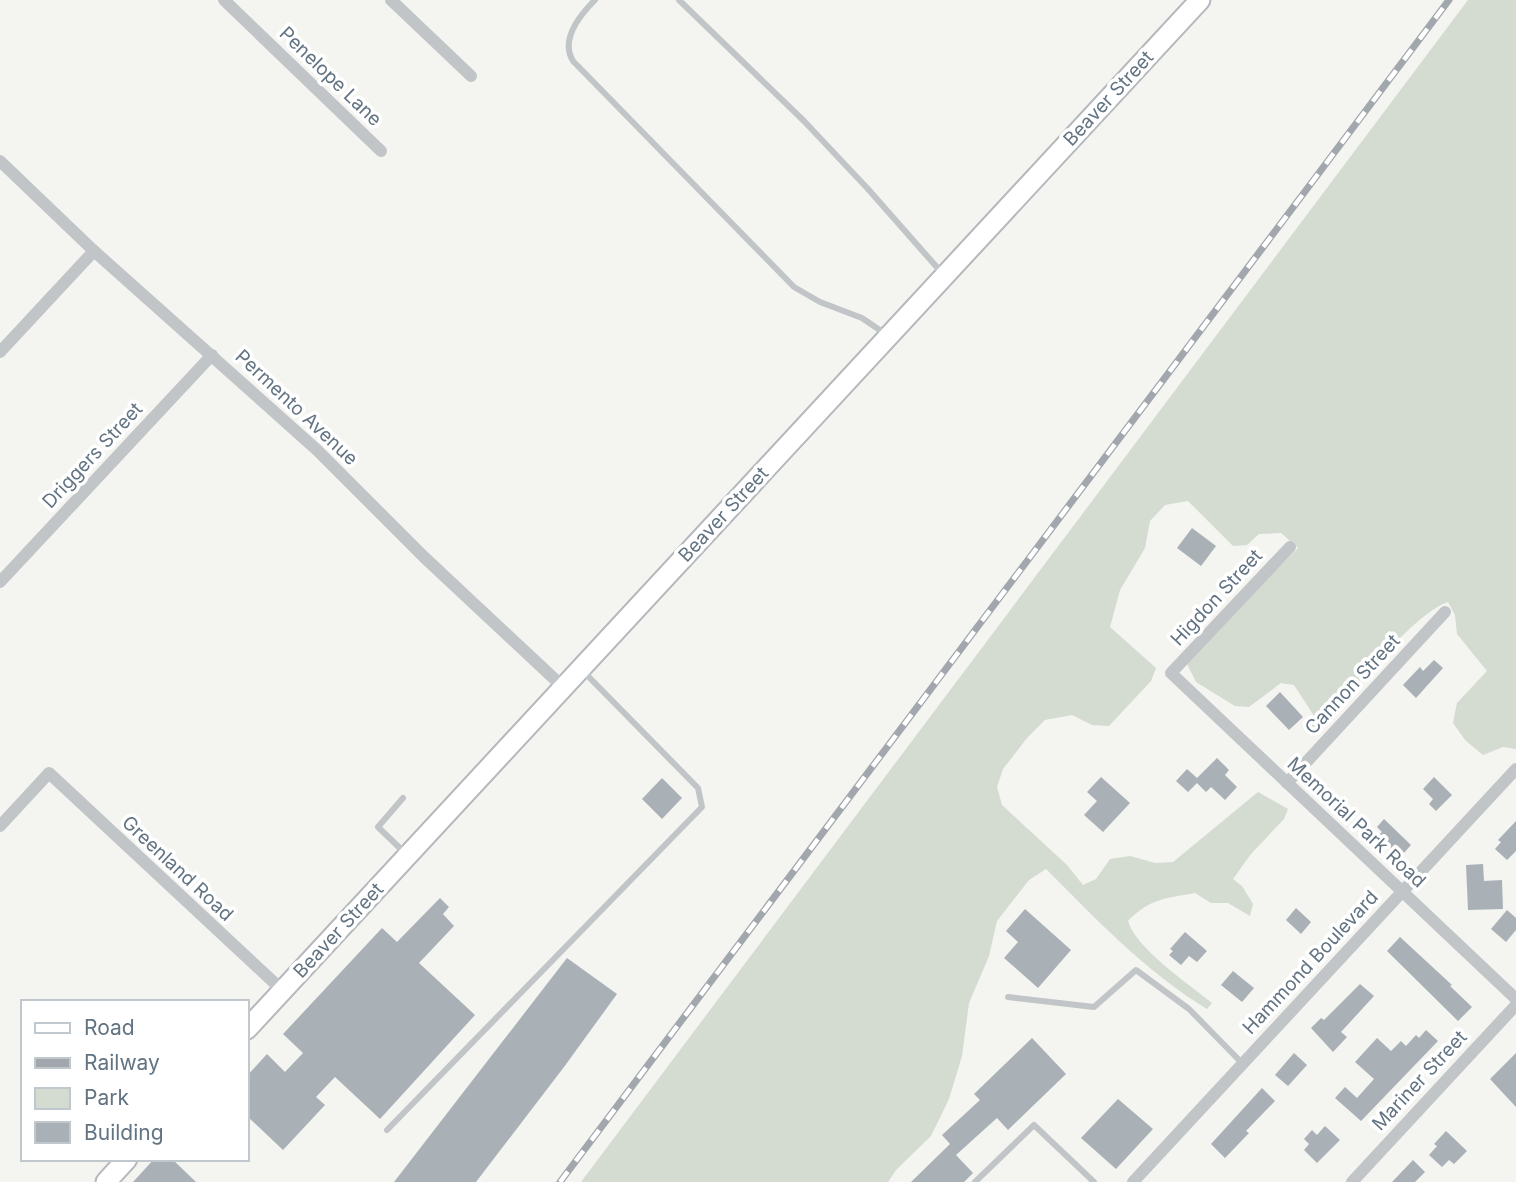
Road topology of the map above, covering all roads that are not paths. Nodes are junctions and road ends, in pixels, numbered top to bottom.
1 (225, 0) edge
2 (391, 0) edge
3 (595, 0) edge
4 (679, 0) edge
5 (1200, 0) edge
6 (471, 76) dead end
7 (381, 151) dead end
8 (0, 161) edge
9 (94, 251) junction
10 (944, 276) junction
11 (889, 336) junction
12 (0, 352) edge
13 (212, 355) junction
14 (1290, 547) dead end
15 (0, 582) edge
16 (1445, 612) dead end
17 (580, 669) junction
18 (1171, 673) joint
19 (563, 687) junction
20 (1516, 769) edge
21 (1287, 783) junction
22 (403, 798) dead end
23 (0, 826) edge
24 (408, 855) junction
25 (1403, 892) junction
26 (282, 990) junction
27 (1008, 997) dead end
28 (1516, 999) edge
29 (1516, 1005) edge
30 (248, 1028) edge
31 (1242, 1063) junction
32 (387, 1130) dead end
33 (125, 1161) edge
34 (106, 1182) edge
35 (975, 1182) edge
36 (1094, 1182) edge
37 (1133, 1182) edge
38 (1352, 1182) edge

1 - 7 street, Penelope Lane
2 - 6 street
3 - 11 lane
4 - 10 lane
5 - 10 main road, Beaver Street
8 - 9 street, Permento Avenue
9 - 12 street
9 - 13 street, Permento Avenue
10 - 11 main road, Beaver Street
11 - 17 main road, Beaver Street
13 - 15 street, Driggers Street
13 - 19 street, Permento Avenue
14 - 18 street, Higdon Street
16 - 21 street, Cannon Street
17 - 19 main road, Beaver Street
17 - 32 lane
18 - 21 street, Memorial Park Road
19 - 24 main road, Beaver Street
20 - 25 street, Hammond Boulevard
21 - 25 street, Memorial Park Road
22 - 24 lane
23 - 26 street, Greenland Road
24 - 26 main road, Beaver Street
25 - 28 street, Memorial Park Road
25 - 31 street, Hammond Boulevard
26 - 30 main road, Beaver Street
27 - 31 lane
29 - 38 street, Mariner Street
31 - 37 street, Hammond Boulevard
33 - 34 main road
35 - 36 lane

